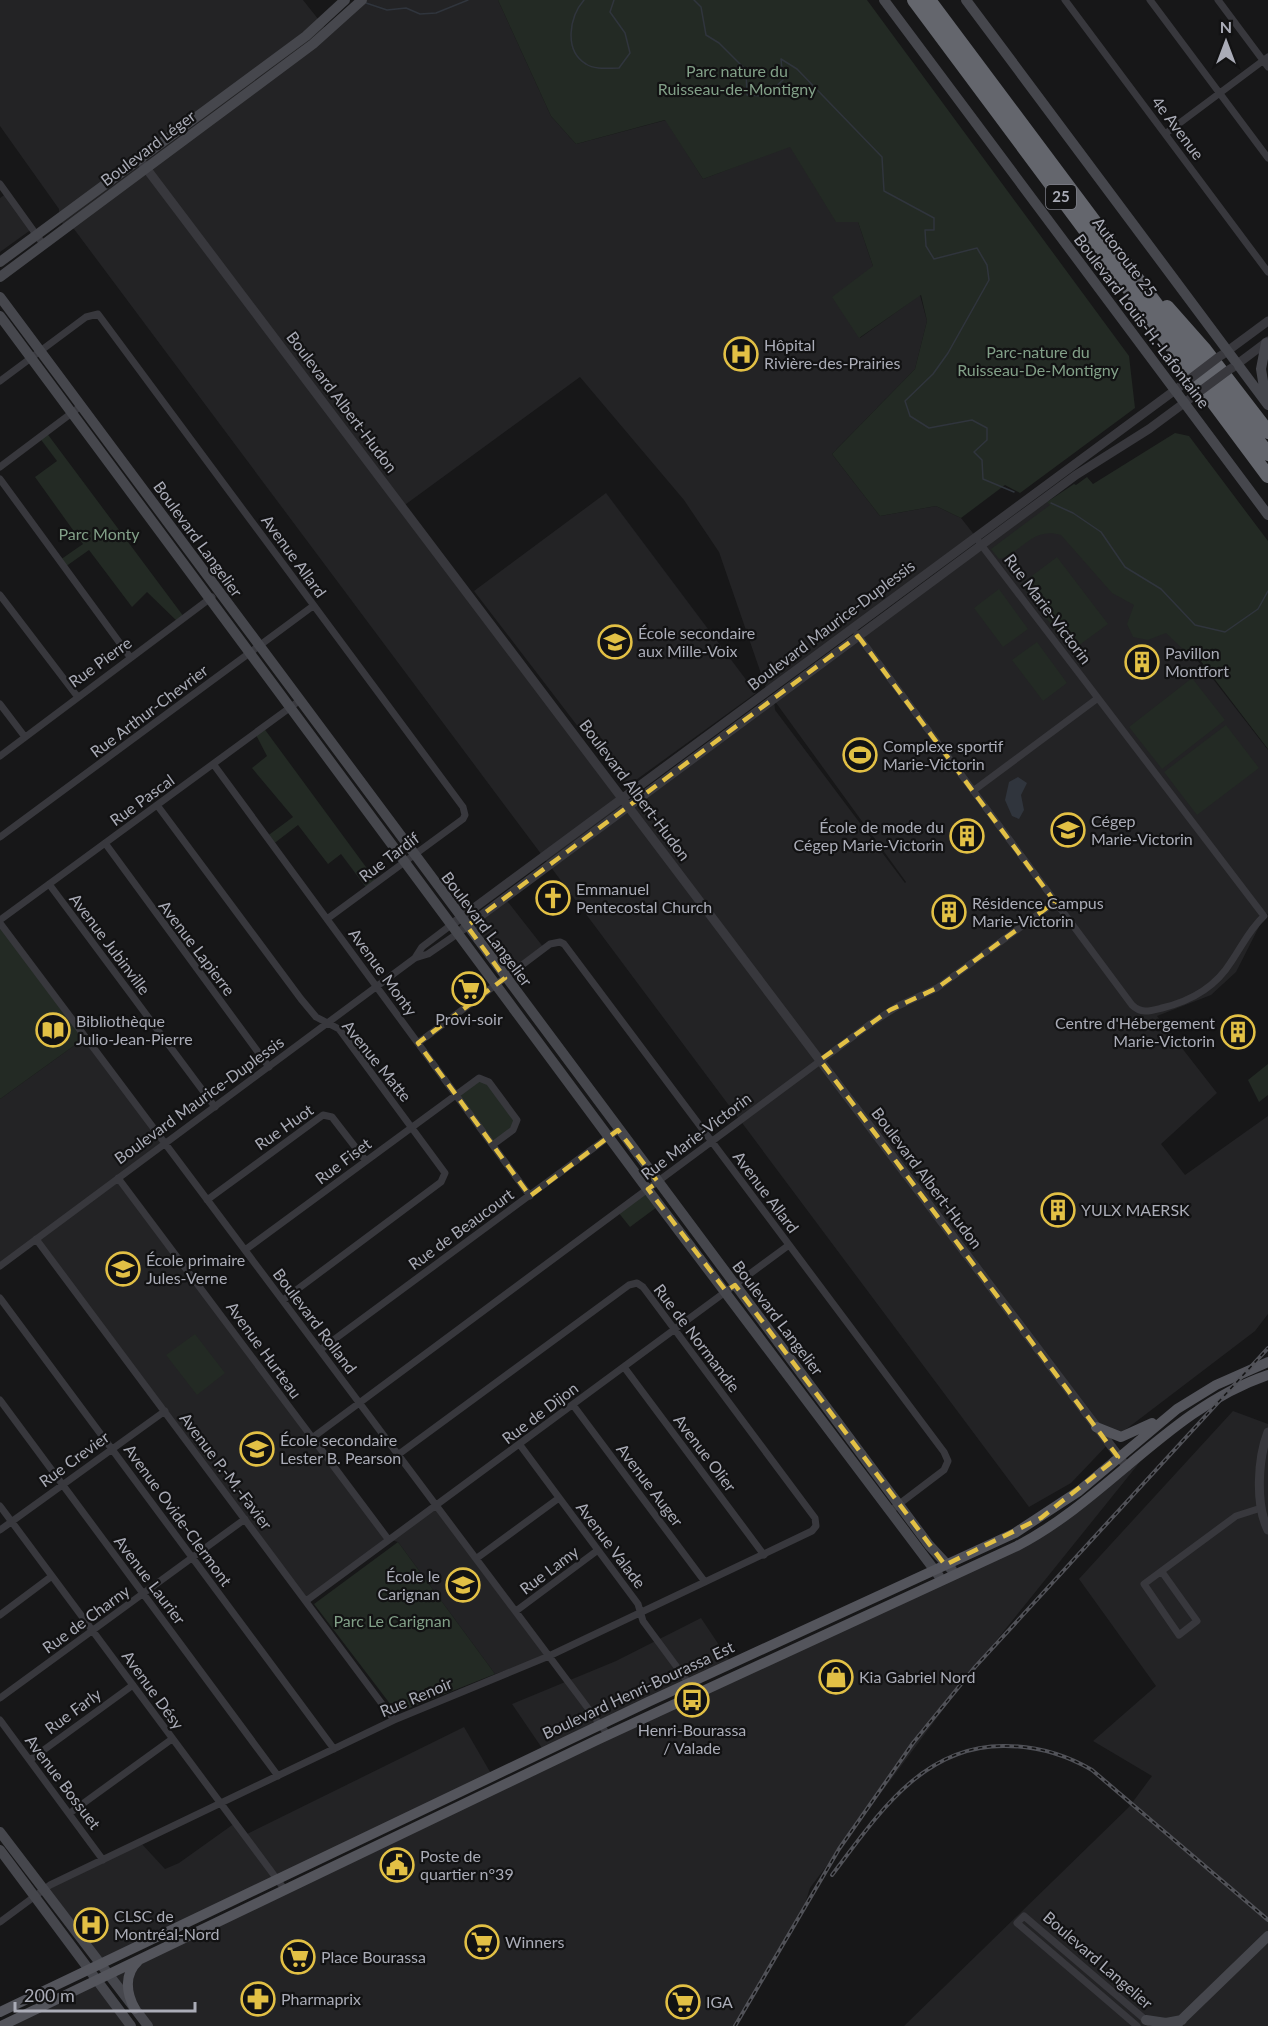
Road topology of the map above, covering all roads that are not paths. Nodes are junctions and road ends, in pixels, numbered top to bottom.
1 (345, 0) edge
2 (362, 0) edge
3 (884, 0) edge
4 (914, 0) edge
5 (929, 0) edge
6 (966, 0) edge
7 (1065, 0) edge
8 (1150, 0) edge
9 (1218, 0) edge
10 (309, 40) junction
11 (1266, 62) edge
12 (1219, 93) junction
13 (1165, 134) junction
14 (1268, 158) edge
15 (143, 164) junction
16 (0, 184) edge
17 (40, 240) junction
18 (0, 262) edge
19 (1128, 267) junction
20 (1268, 272) edge
21 (0, 277) edge
22 (0, 297) edge
23 (0, 316) edge
24 (1268, 321) edge
25 (1267, 342) edge
26 (1224, 353) junction
27 (36, 355) junction
28 (1234, 366) junction
29 (0, 381) edge
30 (1175, 390) junction
31 (1185, 403) junction
32 (1267, 404) edge
33 (76, 409) junction
34 (1268, 432) edge
35 (1268, 454) edge
36 (0, 467) edge
37 (1268, 476) edge
38 (0, 479) edge
39 (1268, 515) edge
40 (979, 541) junction
41 (0, 595) edge
42 (214, 595) junction
43 (314, 606) junction
44 (855, 632) junction
45 (254, 650) junction
46 (130, 657) junction
47 (77, 696) junction
48 (1098, 698) junction
49 (0, 704) edge
50 (294, 704) junction
51 (25, 737) junction
52 (0, 756) edge
53 (214, 765) junction
54 (973, 791) junction
55 (625, 803) junction
56 (157, 805) junction
57 (465, 814) joint
58 (0, 837) edge
59 (105, 843) junction
60 (410, 859) junction
61 (49, 884) junction
62 (1055, 902) junction
63 (327, 919) junction
64 (0, 921) edge
65 (464, 922) junction
66 (454, 929) junction
67 (500, 981) junction
68 (377, 986) junction
69 (328, 1023) junction
70 (418, 1043) junction
71 (820, 1060) junction
72 (269, 1067) junction
73 (456, 1094) junction
74 (215, 1107) junction
75 (412, 1126) junction
76 (614, 1133) junction
77 (712, 1142) junction
78 (165, 1144) junction
79 (494, 1144) junction
80 (366, 1161) junction
81 (118, 1178) junction
82 (658, 1182) junction
83 (648, 1189) junction
84 (530, 1196) junction
85 (207, 1200) junction
86 (36, 1239) junction
87 (789, 1245) junction
88 (245, 1250) junction
89 (0, 1266) edge
90 (730, 1288) junction
91 (0, 1298) edge
92 (283, 1300) junction
93 (674, 1330) junction
94 (320, 1350) junction
95 (1268, 1362) edge
96 (624, 1368) junction
97 (1268, 1375) edge
98 (0, 1400) edge
99 (360, 1403) junction
100 (573, 1405) junction
101 (165, 1411) junction
102 (1161, 1421) junction
103 (1096, 1427) junction
104 (1268, 1432) edge
105 (312, 1438) junction
106 (520, 1444) junction
107 (112, 1448) junction
108 (399, 1454) junction
109 (1118, 1457) junction
110 (1127, 1467) junction
111 (62, 1485) junction
112 (559, 1498) junction
113 (0, 1506) edge
114 (437, 1506) junction
115 (895, 1508) junction
116 (1261, 1508) junction
117 (245, 1519) junction
118 (12, 1521) junction
119 (0, 1530) edge
120 (1268, 1530) edge
121 (812, 1531) joint
122 (388, 1539) junction
123 (598, 1550) junction
124 (764, 1555) junction
125 (192, 1557) junction
126 (477, 1558) junction
127 (939, 1567) junction
128 (1161, 1572) junction
129 (957, 1574) junction
130 (52, 1576) junction
131 (943, 1580) junction
132 (705, 1582) junction
133 (143, 1594) junction
134 (306, 1601) junction
135 (516, 1611) junction
136 (641, 1613) junction
137 (0, 1615) edge
138 (92, 1630) junction
139 (549, 1656) junction
140 (688, 1683) junction
141 (133, 1684) junction
142 (696, 1693) junction
143 (0, 1698) edge
144 (0, 1720) edge
145 (394, 1720) junction
146 (601, 1725) junction
147 (608, 1735) junction
148 (172, 1738) junction
149 (334, 1749) junction
150 (30, 1760) junction
151 (278, 1776) junction
152 (220, 1803) junction
153 (70, 1813) junction
154 (0, 1832) edge
155 (0, 1850) edge
156 (103, 1860) junction
157 (278, 1879) junction
158 (285, 1890) junction
159 (39, 1893) junction
160 (0, 1922) edge
161 (1268, 1936) edge
162 (147, 1956) junction
163 (101, 1964) junction
164 (89, 1970) junction
165 (108, 1974) junction
166 (97, 1979) junction
167 (135, 2009) junction
168 (0, 2012) edge
169 (1145, 2024) edge
170 (1180, 2024) edge
171 (1, 2026) edge
172 (131, 2026) edge
173 (148, 2026) edge

1 - 10 main road
2 - 10 main road
3 - 30 main road, Boulevard Louis-H.-Lafontaine
4 - 37 highway, Autoroute 25 / 25
5 - 19 highway, Autoroute 25 / 25
6 - 26 main road
7 - 13 street, 4e Avenue
8 - 12 street
9 - 11 street
10 - 15 main road, Boulevard Léger
11 - 12 street
12 - 13 street
12 - 14 street
13 - 20 street, 4e Avenue
15 - 17 main road, Boulevard Léger
15 - 55 street, Boulevard Albert-Hudon
16 - 17 street
17 - 18 main road, Boulevard Léger
17 - 21 main road, Boulevard Léger
19 - 34 highway
19 - 35 highway, Autoroute 25 / 25
22 - 27 main road, Boulevard Langelier
23 - 27 main road, Boulevard Langelier
24 - 26 street, Boulevard Maurice-Duplessis
25 - 28 street, Boulevard Maurice-Duplessis
25 - 32 main road
26 - 28 main road
26 - 30 street, Boulevard Maurice-Duplessis, bridge
27 - 29 street
27 - 33 main road, Boulevard Langelier
27 - 43 street, Avenue Allard
28 - 31 street, Boulevard Maurice-Duplessis, bridge
28 - 32 main road
30 - 31 main road, Boulevard Louis-H.-Lafontaine
30 - 40 street, Boulevard Maurice-Duplessis
31 - 39 main road, Boulevard Louis-H.-Lafontaine
31 - 40 street, Boulevard Maurice-Duplessis
33 - 36 street
33 - 42 main road, Boulevard Langelier
38 - 46 street
40 - 44 street, Boulevard Maurice-Duplessis
40 - 48 street, Rue Marie-Victorin
41 - 47 street
42 - 45 main road, Boulevard Langelier
42 - 46 street, Rue Pierre
43 - 45 street, Rue Arthur-Chevrier
43 - 57 street, Avenue Allard
44 - 54 street, Rue Marie-Victorin
44 - 55 street, Boulevard Maurice-Duplessis
45 - 50 main road, Boulevard Langelier
45 - 58 street, Rue Arthur-Chevrier
46 - 47 street, Rue Pierre
47 - 51 street, Rue Pierre
48 - 54 street
48 - 62 street, Rue Marie-Victorin
49 - 51 street
50 - 53 street, Rue Pascal
50 - 60 main road, Boulevard Langelier
51 - 52 street, Rue Pierre
53 - 56 street, Rue Pascal
53 - 63 street, Avenue Monty
54 - 62 street, Rue Marie-Victorin
55 - 65 street, Boulevard Maurice-Duplessis
55 - 71 street, Boulevard Albert-Hudon
56 - 59 street, Rue Pascal
56 - 69 street, Avenue Matte
57 - 60 street, Rue Tardif
59 - 61 street, Rue Pascal
59 - 72 street, Avenue Lapierre
60 - 63 street, Rue Tardif
60 - 65 main road, Boulevard Langelier
60 - 66 main road, Boulevard Langelier
61 - 64 street, Rue Pascal
61 - 74 street, Avenue Jubinville
62 - 71 street, Rue Marie-Victorin
63 - 68 street, Avenue Monty
64 - 78 street, Boulevard Rolland
65 - 66 street, Boulevard Maurice-Duplessis
65 - 67 main road, Boulevard Langelier
66 - 67 main road, Boulevard Langelier
66 - 68 street, Boulevard Maurice-Duplessis
67 - 70 street
67 - 76 main road, Boulevard Langelier
67 - 77 street, Avenue Allard
68 - 69 street, Boulevard Maurice-Duplessis
68 - 70 street, Avenue Monty
69 - 72 street, Boulevard Maurice-Duplessis
69 - 75 street, Avenue Matte
70 - 73 street, Avenue Monty
71 - 77 street, Rue Marie-Victorin
71 - 103 street, Boulevard Albert-Hudon
72 - 74 street, Boulevard Maurice-Duplessis
73 - 75 street, Rue Fiset
73 - 79 street, Avenue Monty
73 - 79 street, Rue Fiset
74 - 78 street, Boulevard Maurice-Duplessis
75 - 80 street, Rue Fiset
75 - 92 street, Avenue Matte
76 - 82 main road, Boulevard Langelier
76 - 83 main road, Boulevard Langelier
76 - 84 street, Rue de Beaucourt
77 - 82 street, Rue Marie-Victorin
77 - 87 street, Avenue Allard
78 - 81 street, Boulevard Maurice-Duplessis
78 - 85 street, Boulevard Rolland
79 - 84 street, Avenue Monty
80 - 85 street, Rue Huot
80 - 88 street, Rue Fiset
81 - 86 street, Boulevard Maurice-Duplessis
81 - 105 street, Avenue Hurteau
82 - 83 street, Rue Marie-Victorin
82 - 90 main road, Boulevard Langelier
83 - 90 main road, Boulevard Langelier
83 - 99 street, Rue Marie-Victorin
84 - 94 street, Rue de Beaucourt
85 - 88 street, Boulevard Rolland
86 - 89 street, Boulevard Maurice-Duplessis
86 - 101 street, Avenue P.-M.-Favier
87 - 90 street, Rue de Dijon
87 - 115 street, Avenue Allard
88 - 92 street, Boulevard Rolland
90 - 93 street, Rue de Dijon
90 - 115 main road, Boulevard Langelier
91 - 107 street, Avenue Ovide-Clermont
92 - 94 street, Boulevard Rolland
93 - 96 street, Rue de Dijon
93 - 108 street, Rue de Normandie
93 - 121 street, Rue de Normandie
94 - 99 street, Boulevard Rolland
95 - 102 main road, Boulevard Henri-Bourassa Est
96 - 100 street, Rue de Dijon
96 - 124 street, Avenue Olier
97 - 110 main road, Boulevard Henri-Bourassa Est
98 - 111 street, Avenue Laurier
99 - 105 street, Rue Marie-Victorin
99 - 108 street, Boulevard Rolland
100 - 106 street, Rue de Dijon
100 - 132 street, Avenue Auger
101 - 107 street, Rue Crevier
101 - 117 street, Avenue P.-M.-Favier
102 - 103 main road
102 - 109 main road, Boulevard Henri-Bourassa Est
103 - 109 street, Boulevard Albert-Hudon
104 - 116 street
105 - 122 street, Avenue Hurteau
106 - 112 street, Avenue Valade
106 - 114 street, Rue de Dijon
107 - 111 street, Rue Crevier
107 - 125 street, Avenue Ovide-Clermont
108 - 114 street, Boulevard Rolland
109 - 110 street, Boulevard Albert-Hudon
109 - 127 main road, Boulevard Henri-Bourassa Est
110 - 129 main road, Boulevard Henri-Bourassa Est
111 - 118 street, Rue Crevier
111 - 133 street, Avenue Laurier
112 - 123 street, Avenue Valade
112 - 126 street
113 - 118 street, Avenue Désy
114 - 122 street, Rue de Dijon
114 - 126 street, Boulevard Rolland
115 - 127 main road, Boulevard Langelier
116 - 120 street
116 - 128 street
117 - 125 street, Rue de Charny
117 - 134 street, Avenue P.-M.-Favier
118 - 119 street, Rue Crevier
118 - 130 street, Avenue Désy
121 - 124 street, Rue Renoir
122 - 134 street, Rue de Dijon
123 - 135 street, Rue Lamy
123 - 136 street, Avenue Valade
124 - 132 street, Rue Renoir
125 - 133 street, Rue de Charny
125 - 149 street, Avenue Ovide-Clermont
126 - 135 street, Boulevard Rolland
127 - 129 main road, Boulevard Langelier
127 - 131 main road, Boulevard Langelier
127 - 140 main road, Boulevard Henri-Bourassa Est
128 - 128 street
129 - 131 main road, Boulevard Henri-Bourassa Est
130 - 137 street
130 - 138 street, Avenue Désy
131 - 142 main road, Boulevard Henri-Bourassa Est
132 - 136 street, Rue Renoir
133 - 138 street, Rue de Charny
133 - 151 street, Avenue Laurier
134 - 145 street, Avenue P.-M.-Favier
135 - 139 street, Boulevard Rolland
136 - 139 street, Rue Renoir
136 - 140 street, Avenue Valade
138 - 141 street, Avenue Désy
138 - 143 street, Rue de Charny
139 - 145 street, Rue Renoir
139 - 146 street, Boulevard Rolland
140 - 142 street, Avenue Valade
140 - 146 main road, Boulevard Henri-Bourassa Est
141 - 148 street, Avenue Désy
141 - 150 street, Rue Farly
142 - 147 main road, Boulevard Henri-Bourassa Est
144 - 150 street, Avenue Bossuet
145 - 149 street, Rue Renoir
146 - 147 street, Boulevard Rolland
146 - 157 main road, Boulevard Henri-Bourassa Est
147 - 158 main road, Boulevard Henri-Bourassa Est
148 - 152 street, Avenue Désy
148 - 153 street
149 - 151 street, Rue Renoir
150 - 153 street, Avenue Bossuet
151 - 152 street, Rue Renoir
152 - 156 street, Rue Renoir
152 - 157 street, Avenue Désy
153 - 156 street, Avenue Bossuet
154 - 159 main road
155 - 159 main road
156 - 159 street, Rue Renoir
157 - 158 street, Avenue Désy
157 - 163 main road, Boulevard Henri-Bourassa Est
158 - 162 main road, Boulevard Henri-Bourassa Est
159 - 160 street, Rue Renoir
159 - 163 main road
159 - 164 main road
161 - 170 main road
162 - 165 main road, Boulevard Henri-Bourassa Est
162 - 167 main road
163 - 164 main road, Boulevard Henri-Bourassa Est
163 - 165 main road
164 - 166 main road
164 - 168 main road, Boulevard Henri-Bourassa Est
165 - 166 main road, Boulevard Henri-Bourassa Est
165 - 167 main road
166 - 171 main road, Boulevard Henri-Bourassa Est
166 - 172 main road
167 - 173 main road
169 - 169 street, Boulevard Langelier
169 - 170 main road

